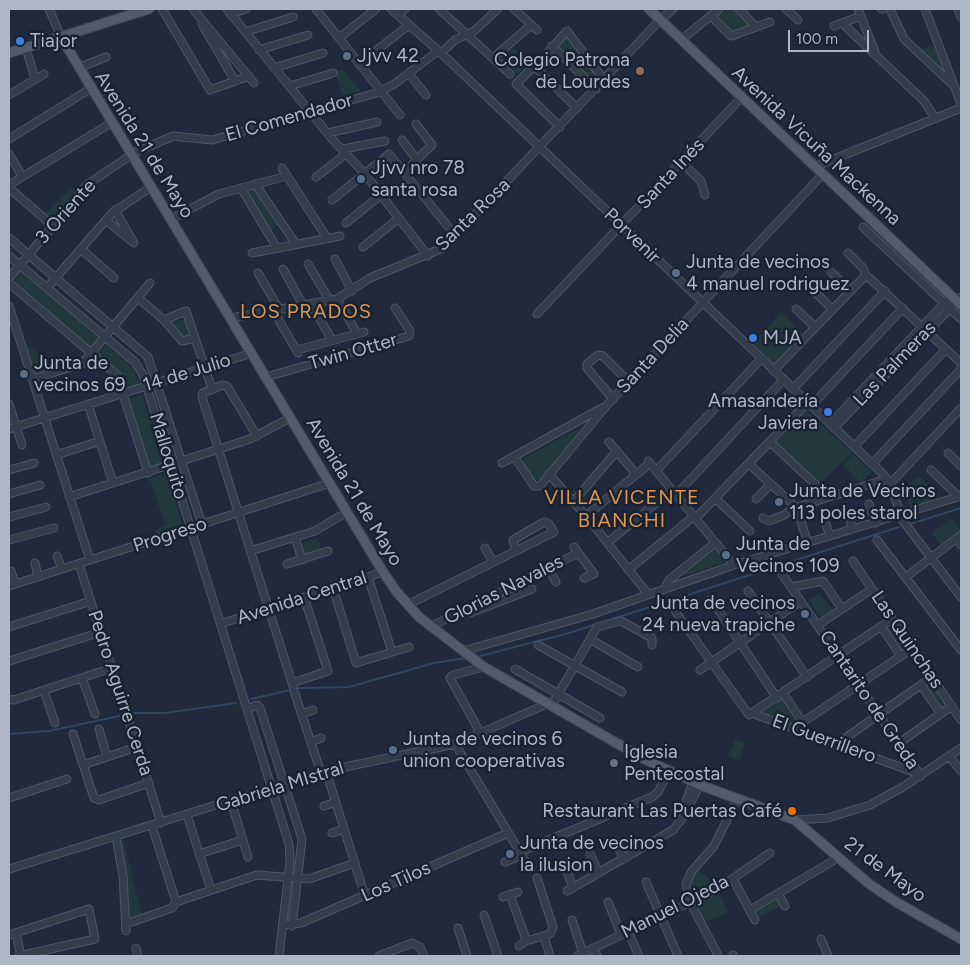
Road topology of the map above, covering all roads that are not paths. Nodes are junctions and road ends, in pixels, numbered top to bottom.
1 (49, 9) edge
2 (149, 9) edge
3 (162, 9) edge
4 (193, 9) edge
5 (246, 9) edge
6 (376, 9) edge
7 (391, 9) edge
8 (406, 9) edge
9 (498, 9) edge
10 (514, 9) edge
11 (649, 9) edge
12 (673, 9) edge
13 (719, 9) edge
14 (739, 9) edge
15 (797, 9) edge
16 (858, 9) edge
17 (890, 9) edge
18 (925, 9) edge
19 (958, 9) edge
20 (319, 10) edge
21 (443, 10) edge
22 (788, 10) edge
23 (228, 11) edge
24 (126, 12) edge
25 (398, 15) junction
26 (711, 16) junction
27 (861, 16) junction
28 (293, 17) dead end
29 (961, 17) edge
30 (660, 20) junction
31 (798, 20) dead end
32 (770, 22) dead end
33 (842, 23) junction
34 (409, 25) junction
35 (834, 26) dead end
36 (756, 27) junction
37 (245, 32) junction
38 (467, 34) junction
39 (308, 35) dead end
40 (61, 37) junction
41 (339, 38) junction
42 (682, 40) junction
43 (26, 48) junction
44 (260, 50) junction
45 (439, 52) junction
46 (9, 53) edge
47 (323, 53) dead end
48 (876, 55) junction
49 (106, 57) dead end
50 (494, 58) junction
51 (358, 64) junction
52 (78, 68) junction
53 (274, 68) junction
54 (333, 73) dead end
55 (44, 74) dead end
56 (409, 74) junction
57 (510, 74) dead end
58 (248, 76) junction
59 (35, 80) junction
60 (604, 80) junction
61 (235, 81) junction
62 (254, 83) dead end
63 (290, 86) junction
64 (954, 86) junction
65 (90, 89) junction
66 (596, 89) junction
67 (380, 92) junction
68 (9, 95) edge
69 (426, 95) dead end
70 (741, 98) junction
71 (577, 108) junction
72 (961, 108) edge
73 (310, 111) junction
74 (400, 115) dead end
75 (935, 118) junction
76 (377, 122) dead end
77 (111, 123) junction
78 (416, 124) dead end
79 (560, 127) junction
80 (328, 133) junction
81 (9, 139) edge
82 (402, 140) dead end
83 (384, 141) dead end
84 (540, 148) junction
85 (345, 151) junction
86 (9, 154) edge
87 (131, 155) junction
88 (417, 160) junction
89 (681, 162) junction
90 (814, 167) junction
91 (282, 168) dead end
92 (404, 172) junction
93 (365, 174) junction
94 (822, 175) junction
95 (22, 176) junction
96 (287, 176) junction
97 (316, 177) dead end
98 (255, 184) junction
99 (9, 186) edge
100 (151, 187) junction
101 (241, 188) junction
102 (705, 195) dead end
103 (381, 196) junction
104 (332, 200) dead end
105 (115, 210) junction
106 (399, 218) junction
107 (171, 219) junction
108 (106, 220) junction
109 (346, 223) dead end
110 (52, 225) junction
111 (622, 226) junction
112 (863, 227) dead end
113 (456, 235) junction
114 (340, 236) dead end
115 (9, 238) edge
116 (328, 238) junction
117 (296, 244) junction
118 (363, 247) dead end
119 (277, 248) junction
120 (81, 249) junction
121 (252, 253) dead end
122 (848, 253) dead end
123 (28, 254) junction
124 (9, 256) edge
125 (428, 256) junction
126 (335, 259) dead end
127 (19, 264) junction
128 (308, 264) dead end
129 (283, 269) dead end
130 (831, 272) dead end
131 (258, 273) dead end
132 (866, 275) junction
133 (9, 278) edge
134 (56, 278) junction
135 (114, 278) dead end
136 (9, 283) edge
137 (150, 283) dead end
138 (47, 288) junction
139 (850, 290) junction
140 (352, 291) junction
141 (814, 291) dead end
142 (885, 291) junction
143 (138, 298) junction
144 (333, 300) junction
145 (957, 300) edge
146 (702, 303) junction
147 (307, 305) junction
148 (9, 306) edge
149 (947, 306) junction
150 (395, 308) dead end
151 (903, 308) junction
152 (796, 309) dead end
153 (832, 309) junction
154 (276, 310) junction
155 (537, 314) dead end
156 (231, 318) junction
157 (961, 319) edge
158 (164, 320) junction
159 (113, 327) junction
160 (815, 327) junction
161 (925, 329) junction
162 (105, 337) junction
163 (195, 338) junction
164 (332, 340) junction
165 (946, 349) junction
166 (91, 353) junction
167 (252, 353) junction
168 (761, 359) junction
169 (961, 363) edge
170 (205, 367) junction
171 (961, 369) edge
172 (773, 371) junction
173 (266, 377) junction
174 (32, 379) junction
175 (784, 380) junction
176 (156, 382) junction
177 (629, 382) junction
178 (146, 386) junction
179 (212, 389) junction
180 (793, 389) junction
181 (123, 393) junction
182 (612, 399) junction
183 (9, 404) edge
184 (88, 404) junction
185 (809, 404) junction
186 (607, 406) junction
187 (961, 408) edge
188 (44, 418) junction
189 (290, 418) junction
190 (578, 421) junction
191 (832, 426) junction
192 (12, 428) edge
193 (586, 431) junction
194 (257, 436) junction
195 (100, 441) junction
196 (609, 442) dead end
197 (770, 442) junction
198 (22, 445) dead end
199 (854, 447) junction
200 (218, 449) junction
201 (617, 451) junction
202 (948, 453) dead end
203 (56, 456) junction
204 (514, 456) junction
205 (182, 461) junction
206 (502, 463) dead end
207 (34, 464) dead end
208 (749, 464) junction
209 (872, 464) junction
210 (171, 465) junction
211 (961, 466) edge
212 (9, 470) edge
213 (932, 470) dead end
214 (656, 471) junction
215 (148, 473) junction
216 (549, 474) junction
217 (636, 474) junction
218 (888, 481) junction
219 (114, 483) junction
220 (330, 483) junction
221 (771, 484) junction
222 (40, 485) dead end
223 (674, 492) junction
224 (9, 494) edge
225 (960, 496) edge
226 (69, 497) junction
227 (715, 498) junction
228 (756, 499) dead end
229 (823, 499) junction
230 (573, 502) junction
231 (869, 504) dead end
232 (46, 506) dead end
233 (796, 507) junction
234 (347, 512) junction
235 (847, 512) dead end
236 (238, 514) junction
237 (900, 515) junction
238 (586, 516) junction
239 (9, 517) edge
240 (694, 518) junction
241 (763, 518) dead end
242 (824, 519) dead end
243 (875, 523) junction
244 (202, 525) junction
245 (54, 528) dead end
246 (191, 528) junction
247 (853, 530) junction
248 (750, 531) dead end
249 (830, 536) junction
250 (295, 537) junction
251 (9, 540) edge
252 (877, 540) dead end
253 (960, 540) edge
254 (607, 543) junction
255 (715, 543) junction
256 (808, 543) junction
257 (484, 548) dead end
258 (516, 550) junction
259 (250, 551) junction
260 (328, 551) dead end
261 (58, 556) dead end
262 (931, 558) junction
263 (90, 560) junction
264 (302, 560) junction
265 (853, 561) dead end
266 (493, 562) junction
267 (35, 563) dead end
268 (79, 564) junction
269 (287, 564) dead end
270 (734, 565) junction
271 (548, 568) junction
272 (62, 569) junction
273 (628, 570) junction
274 (11, 571) dead end
275 (383, 572) junction
276 (782, 574) dead end
277 (38, 577) junction
278 (368, 577) junction
279 (584, 578) dead end
280 (906, 578) junction
281 (527, 579) junction
282 (556, 582) dead end
283 (12, 585) edge
284 (791, 586) junction
285 (332, 588) junction
286 (664, 589) junction
287 (872, 589) junction
288 (748, 591) dead end
289 (648, 594) junction
290 (304, 597) junction
291 (961, 597) edge
292 (710, 599) dead end
293 (91, 601) junction
294 (801, 601) junction
295 (408, 606) junction
296 (268, 609) junction
297 (842, 609) junction
298 (462, 611) junction
299 (675, 611) dead end
300 (892, 619) junction
301 (770, 622) junction
302 (220, 624) junction
303 (818, 625) junction
304 (881, 626) junction
305 (9, 627) edge
306 (430, 627) junction
307 (100, 632) junction
308 (590, 639) junction
309 (740, 643) junction
310 (538, 645) dead end
311 (652, 645) dead end
312 (409, 646) dead end
313 (960, 646) edge
314 (913, 648) junction
315 (392, 652) junction
316 (468, 656) junction
317 (838, 656) junction
318 (902, 656) junction
319 (9, 661) edge
320 (711, 663) junction
321 (575, 665) junction
322 (484, 667) junction
323 (638, 667) dead end
324 (112, 668) junction
325 (515, 669) dead end
326 (700, 670) dead end
327 (807, 677) junction
328 (932, 677) junction
329 (82, 678) junction
330 (859, 685) junction
331 (921, 685) junction
332 (293, 686) junction
333 (44, 690) junction
334 (622, 692) dead end
335 (558, 694) junction
336 (780, 696) junction
337 (9, 700) edge
338 (550, 704) junction
339 (952, 706) junction
340 (247, 709) junction
341 (313, 710) dead end
342 (95, 714) dead end
343 (302, 714) junction
344 (879, 714) junction
345 (941, 714) junction
346 (751, 715) junction
347 (600, 718) dead end
348 (961, 720) edge
349 (803, 722) junction
350 (55, 723) dead end
351 (794, 728) junction
352 (99, 729) dead end
353 (73, 734) dead end
354 (481, 734) junction
355 (321, 738) dead end
356 (311, 742) junction
357 (899, 743) junction
358 (455, 744) junction
359 (836, 744) junction
360 (137, 748) junction
361 (961, 748) edge
362 (950, 756) junction
363 (108, 757) junction
364 (83, 765) junction
365 (669, 771) junction
366 (961, 771) edge
367 (323, 772) junction
368 (921, 776) junction
369 (67, 779) dead end
370 (148, 783) junction
371 (286, 784) junction
372 (697, 784) junction
373 (271, 788) junction
374 (9, 798) edge
375 (737, 800) junction
376 (231, 801) junction
377 (336, 802) junction
378 (324, 806) dead end
379 (187, 815) junction
380 (795, 820) junction
381 (161, 823) junction
382 (152, 826) junction
383 (344, 829) junction
384 (332, 833) dead end
385 (508, 833) junction
386 (116, 837) junction
387 (243, 840) junction
388 (615, 841) dead end
389 (770, 853) dead end
390 (199, 854) junction
391 (521, 854) junction
392 (590, 854) dead end
393 (248, 857) dead end
394 (838, 858) junction
395 (624, 859) junction
396 (505, 862) dead end
397 (355, 863) junction
398 (564, 866) dead end
399 (529, 867) dead end
400 (9, 869) edge
401 (599, 873) junction
402 (288, 877) junction
403 (298, 878) junction
404 (537, 878) dead end
405 (733, 879) junction
406 (646, 882) dead end
407 (210, 890) junction
408 (518, 892) dead end
409 (779, 895) junction
410 (365, 896) junction
411 (176, 902) junction
412 (608, 902) dead end
413 (690, 902) junction
414 (785, 906) dead end
415 (750, 910) junction
416 (484, 915) dead end
417 (661, 916) junction
418 (572, 920) dead end
419 (755, 920) dead end
420 (282, 925) junction
421 (292, 926) junction
422 (458, 928) dead end
423 (625, 933) junction
424 (12, 934) edge
425 (544, 936) junction
426 (821, 939) dead end
427 (961, 939) edge
428 (527, 940) junction
429 (519, 946) dead end
430 (136, 948) dead end
431 (594, 948) junction
432 (718, 954) dead end
433 (580, 955) edge
434 (20, 956) edge
435 (138, 956) edge
436 (279, 956) edge
437 (379, 956) edge
438 (424, 956) edge
439 (467, 956) edge
440 (498, 956) edge
441 (550, 956) edge
442 (597, 956) edge
443 (639, 956) edge
444 (678, 956) edge
445 (828, 956) edge

1 - 40 street, Avenida 21 de Mayo
2 - 24 main road
3 - 61 street
4 - 58 street
4 - 61 street
5 - 23 street
6 - 41 street
7 - 25 street, Porvenir
8 - 25 street
9 - 38 street, El Comendador
10 - 50 street
11 - 30 main road, Avenida Vicuña Mackenna
12 - 30 street, Santa Rosa
13 - 26 street
14 - 36 street
15 - 22 street
16 - 27 street
17 - 64 street
18 - 64 street
19 - 29 street
20 - 41 street
21 - 38 street
22 - 31 street
23 - 37 street
24 - 40 main road
25 - 34 street, Porvenir
26 - 36 street
26 - 42 street
27 - 33 street
27 - 48 street
28 - 37 street
30 - 42 main road, Avenida Vicuña Mackenna
30 - 60 street, Santa Rosa
32 - 36 street
33 - 35 street
33 - 48 street
34 - 45 street, Porvenir
34 - 51 street
37 - 44 street
38 - 45 street, El Comendador
38 - 50 street
39 - 44 street
40 - 43 main road
40 - 52 main road, Avenida 21 de Mayo
41 - 51 street
42 - 70 main road, Avenida Vicuña Mackenna
43 - 46 main road
43 - 59 street
44 - 53 street
45 - 56 street, El Comendador
45 - 84 street, Porvenir
47 - 53 street
48 - 75 street
49 - 52 street
50 - 57 street
51 - 67 street
52 - 65 main road, Avenida 21 de Mayo
53 - 63 street
54 - 63 street
55 - 59 street
56 - 67 street, El Comendador
56 - 69 street
58 - 61 street
58 - 62 street
59 - 68 street
60 - 66 street, Santa Rosa
60 - 66 street
63 - 73 street
64 - 72 street
65 - 77 main road, Avenida 21 de Mayo
65 - 81 street
66 - 71 street, Santa Rosa
67 - 73 street, El Comendador
67 - 74 street
70 - 89 street, Santa Inés
70 - 90 main road, Avenida Vicuña Mackenna
71 - 79 street, Santa Rosa
71 - 79 street
72 - 75 street
73 - 80 street
73 - 87 street, El Comendador
75 - 90 street
76 - 80 street
77 - 87 main road, Avenida 21 de Mayo
77 - 95 street
78 - 88 street
79 - 84 street, Santa Rosa
80 - 85 street
82 - 88 street
83 - 85 street
84 - 111 street, Porvenir
84 - 113 street, Santa Rosa
85 - 93 street
85 - 97 street
86 - 95 street
87 - 100 main road, Avenida 21 de Mayo
87 - 110 street, 3 Oriente
88 - 92 street
89 - 102 street
89 - 111 street, Santa Inés
90 - 94 main road, Avenida Vicuña Mackenna
91 - 96 street
92 - 93 street
92 - 113 street
93 - 103 street
93 - 104 street
94 - 145 main road, Avenida Vicuña Mackenna
94 - 146 street, Santa Delia
95 - 99 street
96 - 98 street
96 - 116 street
98 - 101 street
98 - 117 street
99 - 110 street
100 - 105 street
100 - 107 main road, Avenida 21 de Mayo
101 - 107 street
101 - 119 street
103 - 106 street
103 - 109 street
105 - 108 street
105 - 108 street
106 - 118 street
106 - 125 street
107 - 156 main road, Avenida 21 de Mayo
108 - 120 street
110 - 123 street, 3 Oriente
111 - 146 street, Porvenir
111 - 155 street, Santa Inés
112 - 149 street
113 - 125 street, Santa Rosa
114 - 116 street
115 - 123 street
116 - 117 street
117 - 119 street
119 - 121 street
120 - 134 street
120 - 135 street
122 - 132 street
123 - 127 street, 3 Oriente
123 - 134 street
124 - 127 street, Malloquito
125 - 140 street, Santa Rosa
126 - 140 street
127 - 133 street, 3 Oriente
127 - 138 street, Malloquito
128 - 144 street
129 - 147 street
130 - 139 street
131 - 154 street
132 - 139 street
132 - 142 street
134 - 138 street
134 - 159 street
136 - 166 street, Malloquito
137 - 143 street
138 - 162 street, Malloquito
139 - 153 street
140 - 144 street, Santa Rosa
141 - 153 street
142 - 151 street
142 - 180 street
143 - 158 street
143 - 159 street
144 - 147 street, Santa Rosa
144 - 164 street
145 - 149 street, Las Palmeras
146 - 168 street, Porvenir
146 - 177 street, Santa Delia
147 - 154 street, Santa Rosa
147 - 164 street
148 - 174 street
149 - 157 street
149 - 161 street, Las Palmeras
150 - 173 street, Twin Otter
151 - 161 street
151 - 185 street
152 - 160 street
153 - 160 street
154 - 156 street, Santa Rosa
154 - 164 street
156 - 167 main road, Avenida 21 de Mayo
158 - 163 street
158 - 163 street
159 - 162 street
159 - 176 street
160 - 172 street
161 - 165 street
161 - 191 street, Las Palmeras
162 - 166 street
162 - 178 street, Malloquito
163 - 170 street
165 - 169 street
165 - 199 street
166 - 174 street
166 - 181 street, Malloquito
167 - 170 street, 14 de Julio
167 - 173 main road, Avenida 21 de Mayo
168 - 172 street, Porvenir
168 - 214 street
170 - 176 street, 14 de Julio
170 - 179 street
171 - 209 street
172 - 175 street, Porvenir
173 - 189 main road, Avenida 21 de Mayo
174 - 188 street
175 - 180 street, Porvenir
175 - 223 street
176 - 178 street, 14 de Julio
176 - 205 street
177 - 182 street, Santa Delia
177 - 182 street
178 - 181 street, 14 de Julio
178 - 210 street, Malloquito
179 - 194 street
179 - 200 street
180 - 185 street, Porvenir
181 - 184 street, 14 de Julio
181 - 215 street, Malloquito
182 - 186 street, Santa Delia
183 - 192 street
184 - 188 street, 14 de Julio
184 - 195 street
185 - 191 street, Porvenir
185 - 197 street
186 - 190 street
186 - 193 street, Santa Delia
187 - 218 street
188 - 192 street, 14 de Julio
188 - 203 street
189 - 194 street
189 - 220 main road, Avenida 21 de Mayo
190 - 193 street
190 - 204 street
191 - 199 street, Porvenir
192 - 198 street
193 - 216 street, Santa Delia
194 - 200 street
195 - 203 street
195 - 219 street
196 - 201 street
197 - 208 street
197 - 229 street
199 - 209 street, Porvenir
200 - 205 street
200 - 236 street
201 - 217 street
201 - 230 street
202 - 211 street
203 - 226 street
204 - 206 street
204 - 216 street
205 - 210 street
205 - 244 street
207 - 212 street
208 - 221 street
208 - 227 street
209 - 218 street, Porvenir
210 - 215 street
210 - 246 street, Malloquito
213 - 225 street
214 - 217 street
214 - 223 street
215 - 219 street
216 - 230 street
217 - 238 street
218 - 229 street
218 - 237 street, Porvenir
219 - 226 street
220 - 234 main road, Avenida 21 de Mayo
220 - 236 street, Progreso
221 - 228 street
221 - 233 street
222 - 224 street
223 - 240 street
223 - 254 street
225 - 237 street
226 - 263 street
227 - 240 street
227 - 248 street
229 - 233 street
230 - 238 street
231 - 243 street
232 - 239 street
233 - 241 street
233 - 256 street
234 - 250 street
234 - 275 main road, Avenida 21 de Mayo
235 - 247 street
236 - 244 street, Progreso
236 - 259 street
237 - 243 street
237 - 262 street, Porvenir
238 - 254 street
240 - 255 street
240 - 273 street
242 - 249 street
243 - 247 street
244 - 246 street, Progreso
245 - 251 street
246 - 263 street, Progreso
246 - 302 street, Malloquito
247 - 249 street
249 - 256 street
250 - 259 street
250 - 264 street
252 - 280 street
253 - 262 street
254 - 273 street
255 - 270 street
255 - 286 street
256 - 270 street
257 - 266 street
258 - 258 street
258 - 266 street
259 - 296 street
260 - 264 street
261 - 272 street
262 - 280 street
262 - 291 street, Porvenir
263 - 268 street, Progreso
264 - 269 street
265 - 287 street, Las Quinchas
266 - 295 street
267 - 277 street
268 - 272 street, Progreso
268 - 293 street, Pedro Aguirre Cerda
270 - 286 street
271 - 279 street, Glorias Navales
271 - 281 street, Glorias Navales
271 - 282 street
272 - 277 street, Progreso
273 - 289 street
274 - 283 street
275 - 278 street, Avenida Central
275 - 295 main road, Avenida 21 de Mayo
276 - 284 street, Cantarito de Greda
277 - 283 street, Progreso
278 - 285 street, Avenida Central
278 - 315 street
280 - 313 street
281 - 298 street, Glorias Navales
281 - 298 street
284 - 294 street, Cantarito de Greda
284 - 297 street, Cantarito de Greda
285 - 290 street, Avenida Central
285 - 315 street
286 - 289 street
287 - 297 street
287 - 300 street, Las Quinchas
288 - 301 street
289 - 316 street
290 - 296 street, Avenida Central
290 - 332 street
292 - 309 street
293 - 305 street
293 - 307 street, Pedro Aguirre Cerda
294 - 301 street
294 - 303 street, Cantarito de Greda
295 - 306 main road, Avenida 21 de Mayo
296 - 302 street, Avenida Central
296 - 332 street
297 - 303 street
298 - 306 street, Glorias Navales
299 - 320 street
300 - 304 street
300 - 314 street, Las Quinchas
301 - 309 street
301 - 327 street
302 - 340 street, Malloquito
303 - 317 street, Cantarito de Greda
304 - 317 street
304 - 318 street, Las Quinchas
306 - 316 main road, Avenida 21 de Mayo
307 - 319 street
307 - 324 street, Pedro Aguirre Cerda
308 - 311 street
308 - 321 street
308 - 323 street
309 - 320 street
309 - 336 street
310 - 321 street
312 - 315 street
314 - 318 street
314 - 328 street, Las Quinchas
316 - 322 main road, Avenida 21 de Mayo
317 - 327 street
317 - 330 street, Cantarito de Greda
318 - 330 street
320 - 326 street
320 - 346 street
321 - 334 street
321 - 335 street
322 - 338 main road, Avenida 21 de Mayo
322 - 354 street
324 - 329 street
324 - 360 street, Pedro Aguirre Cerda
325 - 335 street
327 - 336 street
328 - 331 street
328 - 339 street, Las Quinchas
329 - 333 street
329 - 342 street
330 - 344 street, Cantarito de Greda
330 - 349 street
331 - 344 street
331 - 345 street, Las Quinchas
332 - 343 street
333 - 337 street
333 - 350 street
335 - 338 street
335 - 347 street
336 - 346 street
336 - 349 street
338 - 354 street, Gabriela MIstral
338 - 365 main road, Avenida 21 de Mayo
339 - 345 street
339 - 348 street, Las Quinchas
340 - 371 street
340 - 373 street, Malloquito
341 - 343 street
343 - 356 street
344 - 357 street, Cantarito de Greda
344 - 359 street
345 - 357 street
346 - 351 street, El Guerrillero
349 - 351 street
351 - 359 street, El Guerrillero
352 - 363 street
353 - 364 street
354 - 358 street, Gabriela MIstral
355 - 356 street
356 - 367 street
357 - 368 street, Cantarito de Greda
358 - 367 street, Gabriela MIstral
358 - 385 street
359 - 368 street, El Guerrillero
360 - 363 street
360 - 370 street, Pedro Aguirre Cerda
361 - 362 street
362 - 366 street
362 - 368 street
363 - 364 street
364 - 370 street
365 - 372 main road, Avenida 21 de Mayo
365 - 391 street
367 - 371 street, Gabriela MIstral
367 - 377 street
368 - 380 street
369 - 374 street
370 - 381 street, Pedro Aguirre Cerda
371 - 373 street, Gabriela MIstral
371 - 403 street
372 - 375 main road, Avenida 21 de Mayo
372 - 395 street
373 - 376 street, Gabriela MIstral
373 - 402 street, Malloquito
375 - 380 main road, Avenida 21 de Mayo
375 - 413 street
376 - 379 street, Gabriela MIstral
376 - 387 street
377 - 378 street
377 - 383 street
379 - 381 street, Gabriela MIstral
379 - 390 street
380 - 394 main road, 21 de Mayo
381 - 382 street, Gabriela MIstral
382 - 386 street, Gabriela MIstral
382 - 411 street
383 - 384 street
383 - 397 street
385 - 391 street
385 - 410 street, Los Tilos
386 - 400 street, Gabriela MIstral
386 - 411 street
387 - 390 street
387 - 393 street
388 - 395 street
389 - 405 street, Manuel Ojeda
390 - 407 street
391 - 396 street
391 - 399 street
392 - 401 street
394 - 409 street
394 - 427 main road, 21 de Mayo
395 - 401 street
397 - 403 street
397 - 410 street
398 - 401 street
402 - 403 street
402 - 407 street
402 - 420 street, Malloquito
403 - 421 street
404 - 425 street
405 - 413 street, Manuel Ojeda
405 - 415 street
406 - 417 street
407 - 411 street
408 - 428 street
409 - 414 street
409 - 415 street
410 - 421 street, Los Tilos
412 - 423 street
413 - 417 street, Manuel Ojeda
413 - 432 street
415 - 419 street
416 - 440 street
417 - 423 street, Manuel Ojeda
417 - 444 street
418 - 433 street
420 - 421 street, Los Tilos
420 - 436 street, Malloquito
422 - 439 street
423 - 431 street, Manuel Ojeda
423 - 443 street
424 - 434 street
424 - 434 street
425 - 428 street
425 - 441 street
426 - 445 street
428 - 429 street
430 - 435 street
431 - 433 street, Manuel Ojeda
431 - 442 street
437 - 438 street

